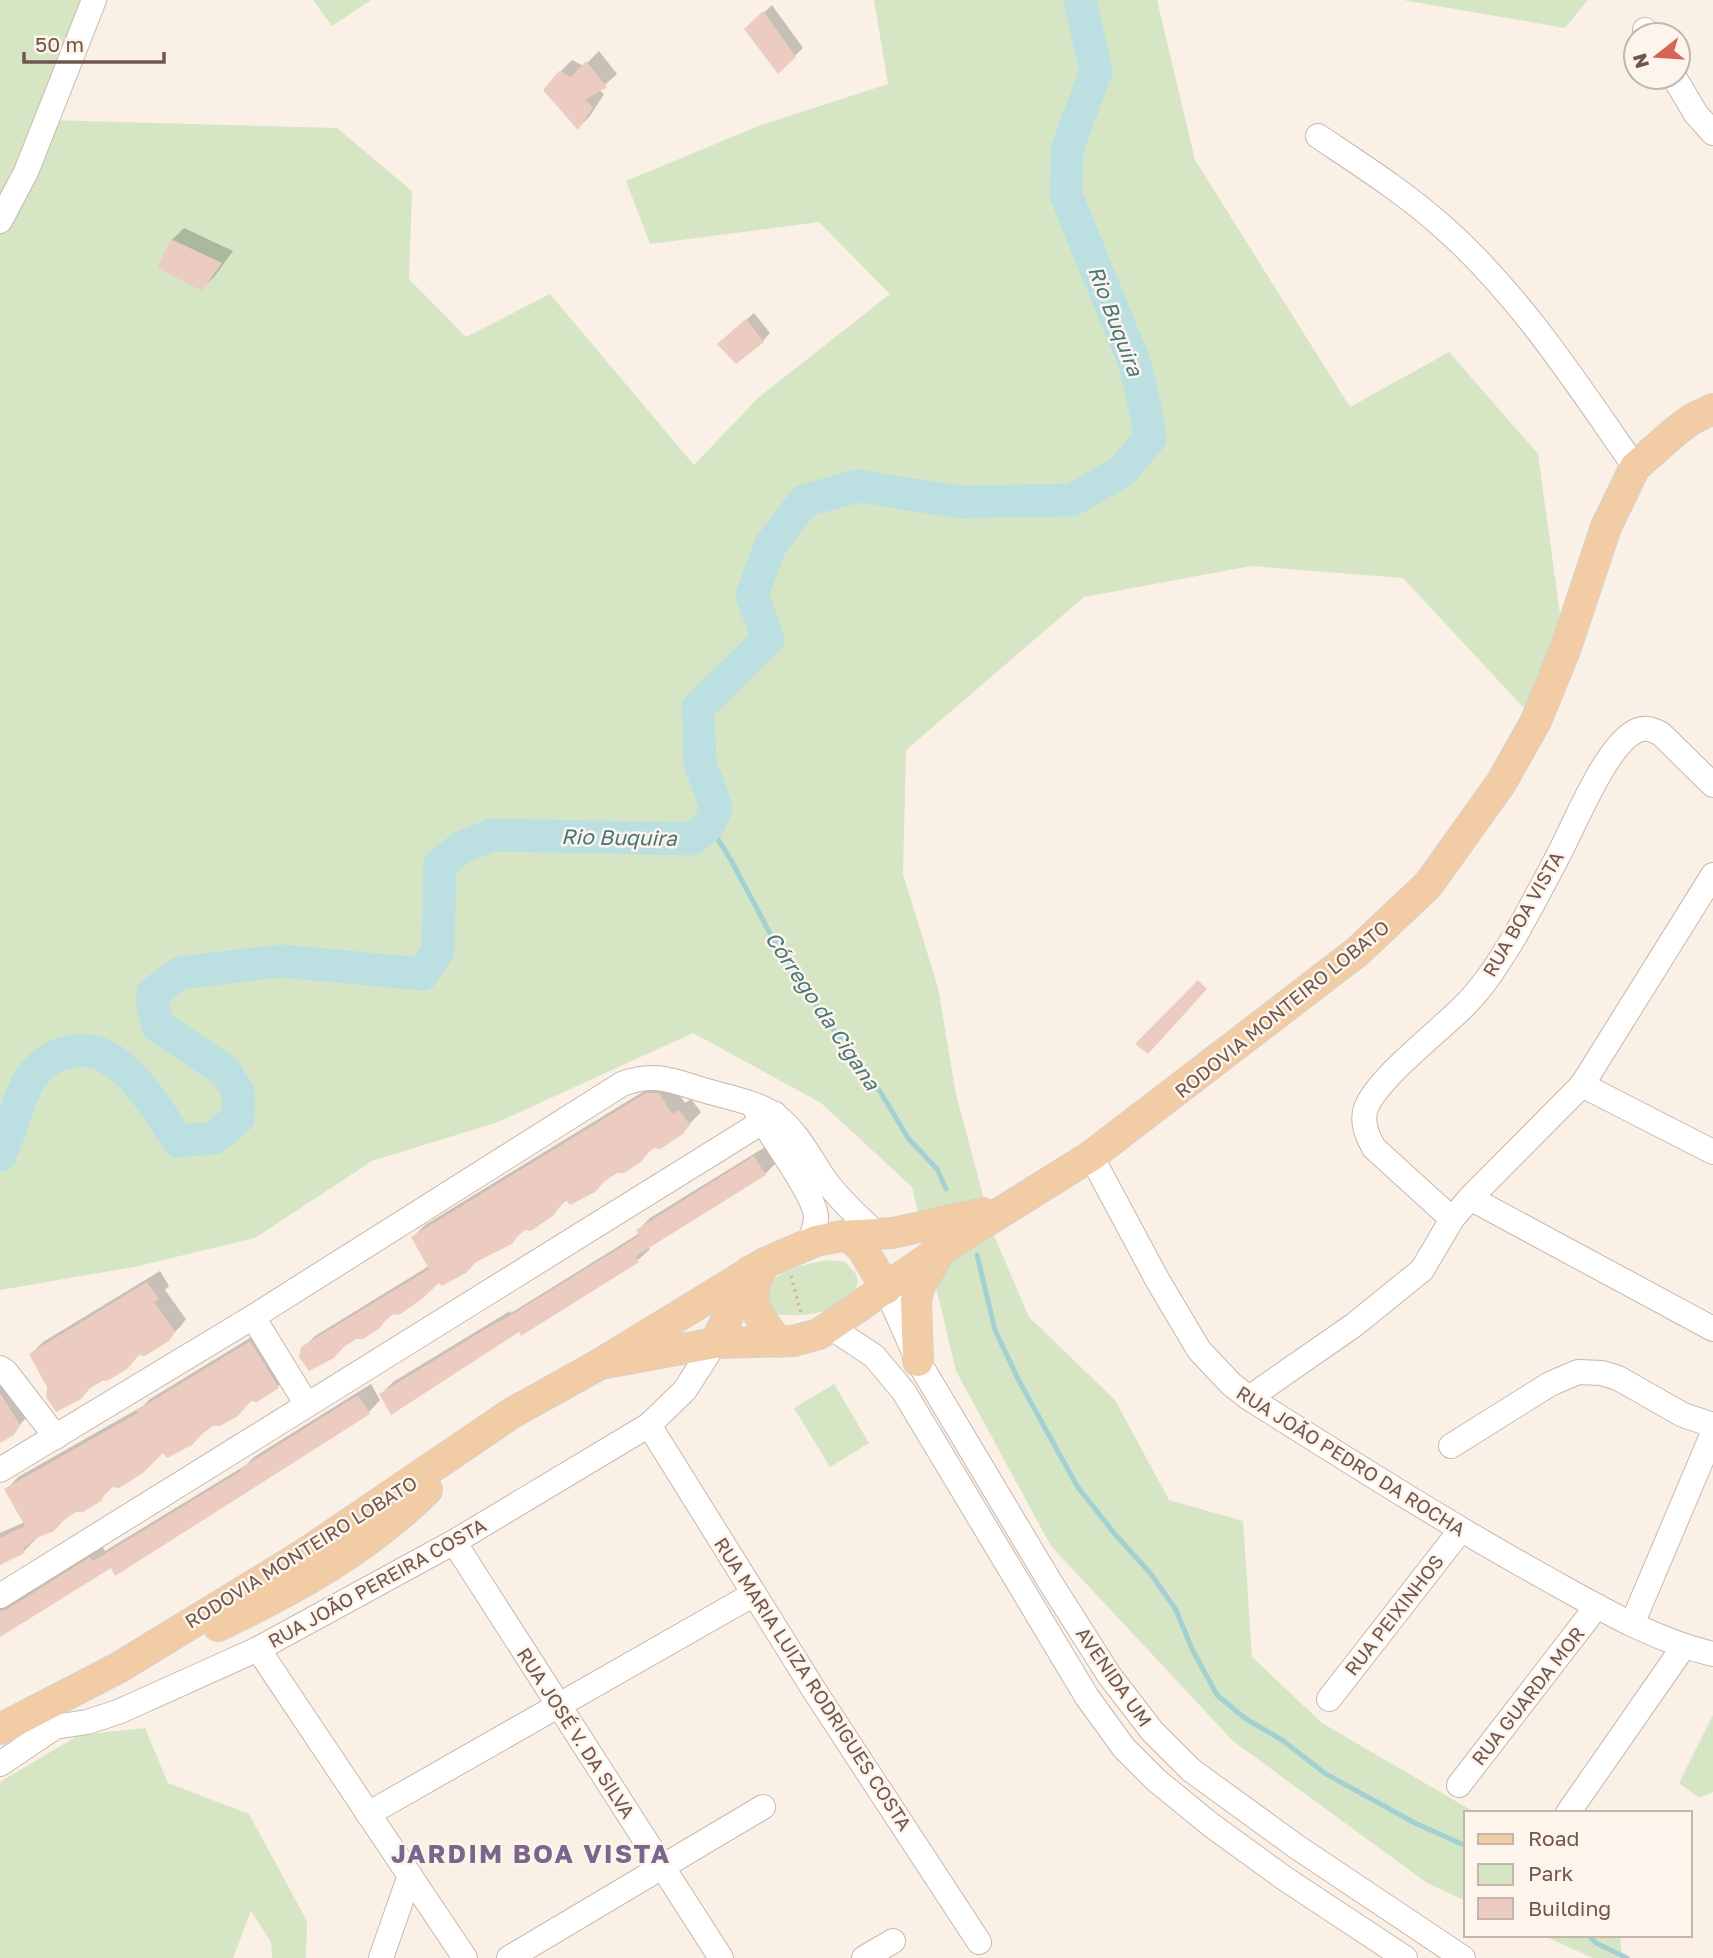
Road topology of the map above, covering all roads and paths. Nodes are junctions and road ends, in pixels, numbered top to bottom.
1 (94, 0) edge
2 (1682, 91) edge
3 (1713, 133) edge
4 (1318, 136) dead end
5 (0, 221) edge
6 (1713, 409) edge
7 (1635, 467) junction
8 (1713, 785) edge
9 (1713, 875) edge
10 (1582, 1084) junction
11 (764, 1114) junction
12 (1713, 1152) edge
13 (1091, 1156) junction
14 (1470, 1198) junction
15 (1007, 1207) junction
16 (1452, 1219) junction
17 (863, 1235) junction
18 (942, 1249) junction
19 (777, 1258) junction
20 (886, 1289) junction
21 (253, 1317) junction
22 (1713, 1329) edge
23 (819, 1333) junction
24 (778, 1342) junction
25 (715, 1343) junction
26 (918, 1361) junction
27 (600, 1364) junction
28 (0, 1368) edge
29 (1249, 1398) junction
30 (307, 1405) junction
31 (649, 1425) junction
32 (1713, 1425) edge
33 (1713, 1433) edge
34 (57, 1437) junction
35 (1451, 1446) dead end
36 (0, 1470) edge
37 (1460, 1531) junction
38 (454, 1542) junction
39 (754, 1594) junction
40 (0, 1596) edge
41 (1597, 1606) junction
42 (1632, 1624) junction
43 (1684, 1646) junction
44 (258, 1649) junction
45 (1713, 1654) edge
46 (1329, 1699) dead end
47 (557, 1704) junction
48 (49, 1717) junction
49 (0, 1728) edge
50 (0, 1764) edge
51 (1459, 1785) dead end
52 (763, 1807) dead end
53 (1569, 1811) edge
54 (368, 1814) junction
55 (662, 1867) junction
56 (410, 1875) junction
57 (893, 1941) dead end
58 (979, 1942) dead end
59 (381, 1958) edge
60 (465, 1958) edge
61 (509, 1958) edge
62 (721, 1958) edge
63 (864, 1958) edge
64 (1405, 1958) edge
65 (1463, 1958) edge

1 - 5 street
2 - 3 street
4 - 7 street
6 - 7 main road, RODOVIA MONTEIRO LOBATO
7 - 13 main road, RODOVIA MONTEIRO LOBATO
8 - 16 street, RUA BOA VISTA
9 - 10 street
10 - 12 street
10 - 14 street
11 - 17 street
11 - 19 street
11 - 21 street
11 - 30 street
13 - 15 main road, RODOVIA MONTEIRO LOBATO
13 - 29 street, RUA JOÃO PEDRO DA ROCHA
14 - 16 street
14 - 22 street
15 - 17 main road, RODOVIA MONTEIRO LOBATO
15 - 18 main road, RODOVIA MONTEIRO LOBATO
16 - 29 street
17 - 19 main road, RODOVIA MONTEIRO LOBATO
17 - 20 main road
18 - 20 main road, RODOVIA MONTEIRO LOBATO
18 - 26 main road
19 - 23 path
19 - 24 main road
19 - 25 main road
19 - 27 main road, RODOVIA MONTEIRO LOBATO
20 - 23 main road, RODOVIA MONTEIRO LOBATO
20 - 26 street, AVENIDA UM
21 - 30 street
21 - 34 street
23 - 24 main road, RODOVIA MONTEIRO LOBATO
23 - 64 street
24 - 25 main road, RODOVIA MONTEIRO LOBATO
25 - 27 main road, RODOVIA MONTEIRO LOBATO
25 - 31 street, RUA JOÃO PEREIRA COSTA
26 - 65 street, AVENIDA UM
27 - 48 main road, RODOVIA MONTEIRO LOBATO
28 - 34 street
29 - 37 street, RUA JOÃO PEDRO DA ROCHA
30 - 40 street
31 - 38 street, RUA JOÃO PEREIRA COSTA
31 - 39 street, RUA MARIA LUIZA RODRIGUES COSTA
32 - 35 street
33 - 42 street
34 - 36 street
37 - 41 street, RUA JOÃO PEDRO DA ROCHA
37 - 46 street, RUA PEIXINHOS
38 - 44 street, RUA JOÃO PEREIRA COSTA
38 - 47 street, RUA JOSÉ V. DA SILVA
39 - 47 street
39 - 58 street, RUA MARIA LUIZA RODRIGUES COSTA
41 - 42 street, RUA JOÃO PEDRO DA ROCHA
41 - 51 street, RUA GUARDA MOR
42 - 43 street, RUA JOÃO PEDRO DA ROCHA
43 - 45 street, RUA JOÃO PEDRO DA ROCHA
43 - 53 street
44 - 48 street, RUA JOÃO PEREIRA COSTA
44 - 54 street
47 - 54 street
47 - 55 street, RUA JOSÉ V. DA SILVA
48 - 49 main road, RODOVIA MONTEIRO LOBATO
48 - 50 street, RUA JOÃO PEREIRA COSTA
52 - 55 street
54 - 56 street
55 - 61 street
55 - 62 street, RUA JOSÉ V. DA SILVA
56 - 59 street
56 - 60 street
57 - 63 street

